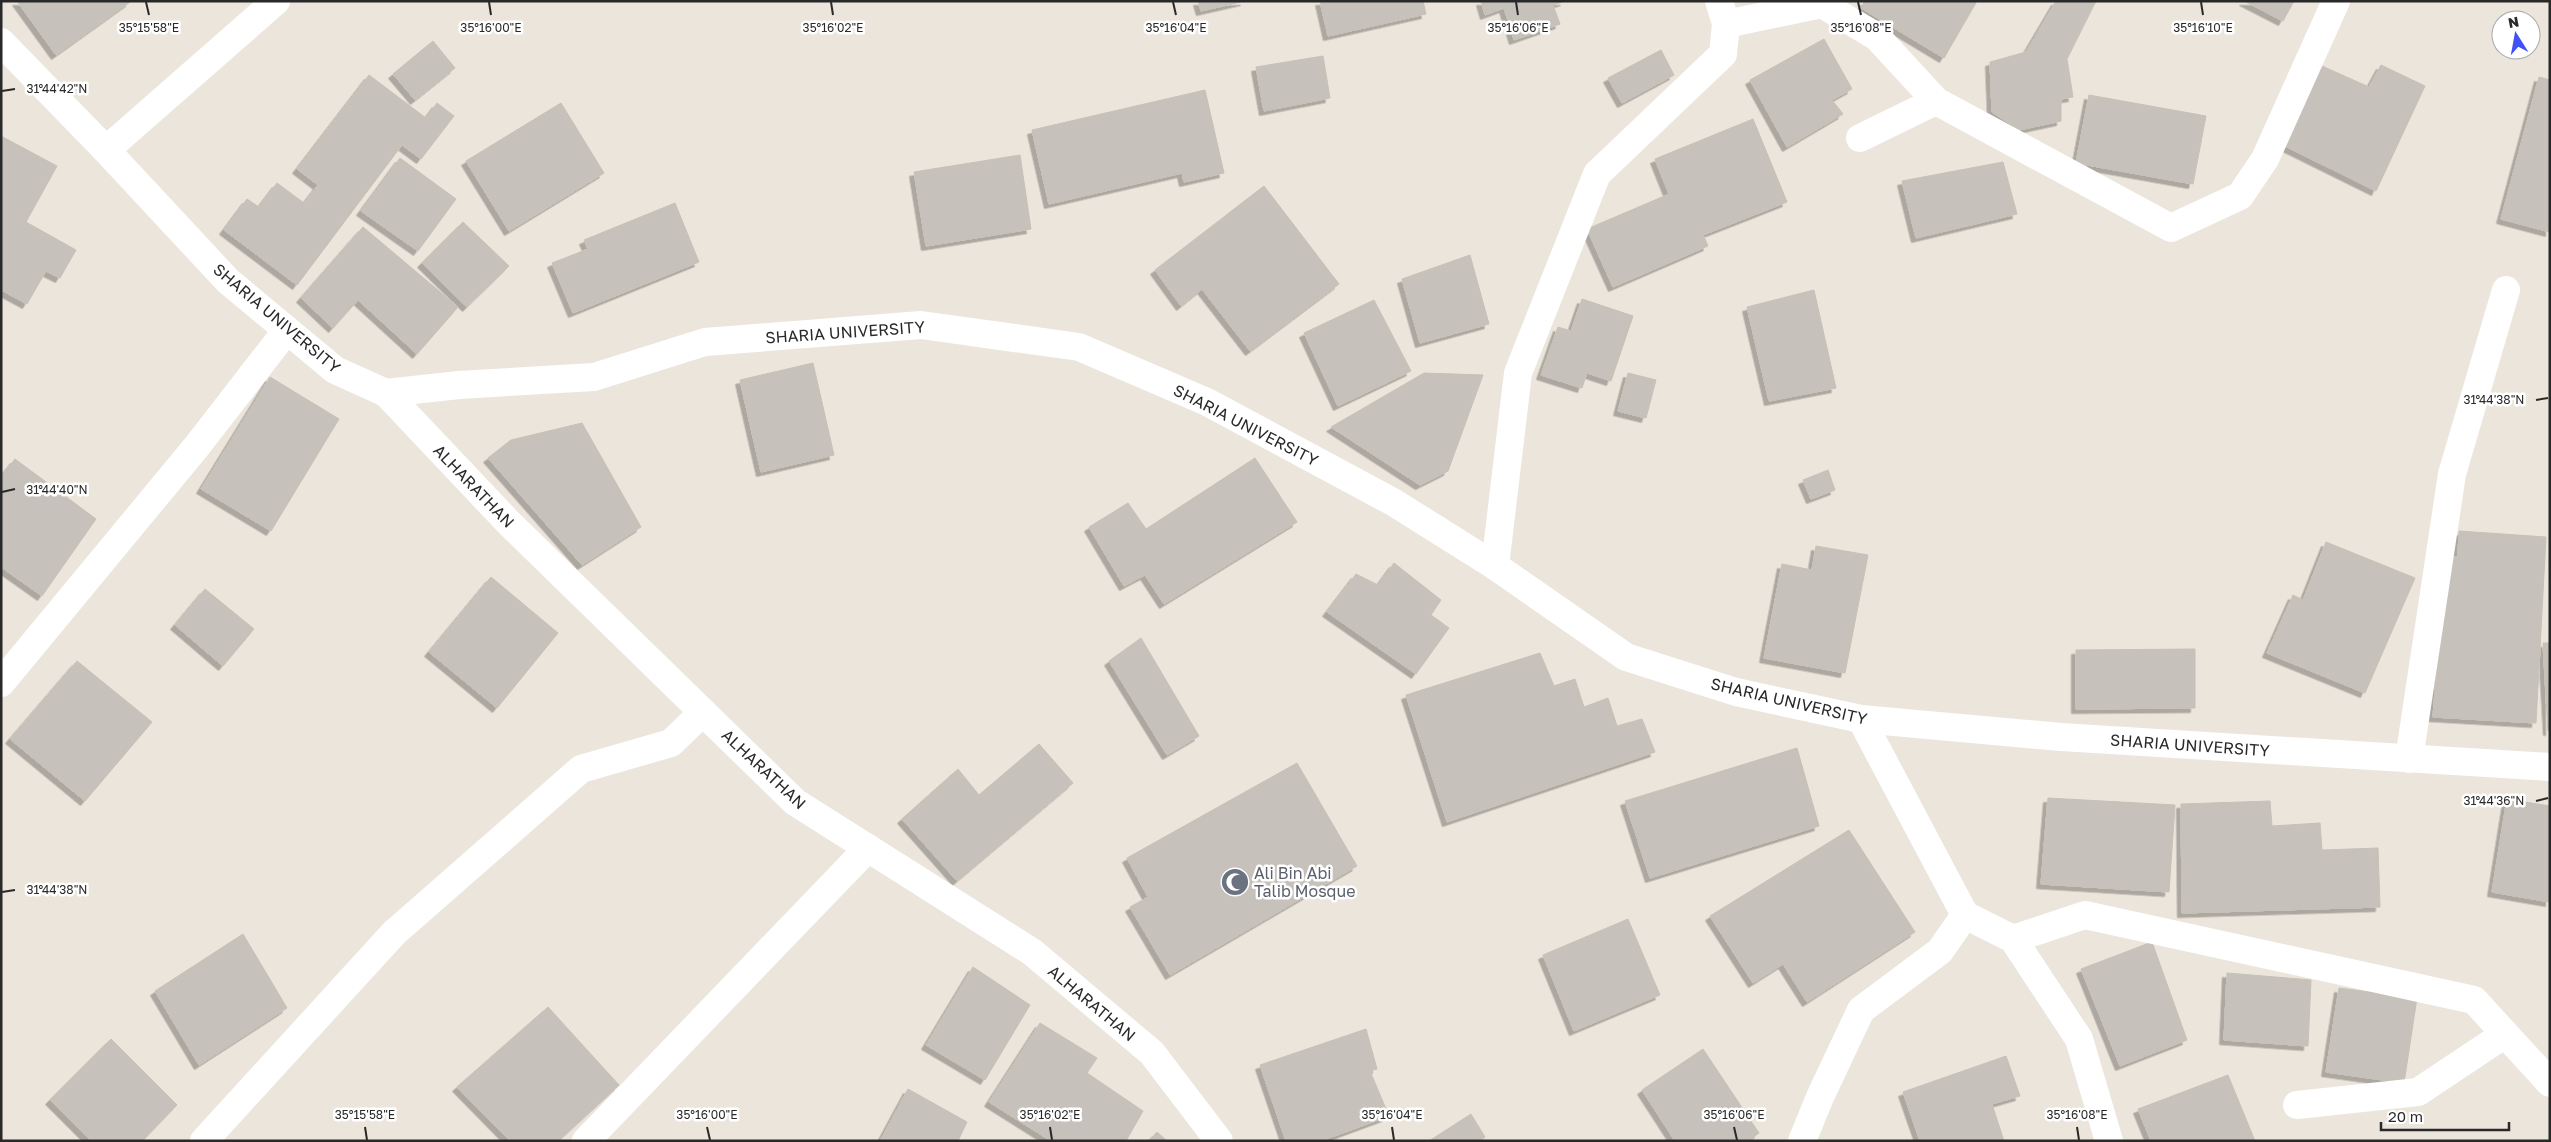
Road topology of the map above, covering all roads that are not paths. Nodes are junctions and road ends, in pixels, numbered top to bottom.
1 (276, 1) edge
2 (2336, 1) edge
3 (1823, 3) edge
4 (1723, 13) edge
5 (1, 42) edge
6 (1936, 101) junction
7 (1860, 138) dead end
8 (106, 150) junction
9 (2506, 290) dead end
10 (287, 330) junction
11 (386, 393) junction
12 (1495, 566) junction
13 (1, 683) edge
14 (702, 712) junction
15 (1861, 719) junction
16 (2409, 759) junction
17 (2550, 767) edge
18 (868, 848) junction
19 (1965, 915) junction
20 (2013, 939) junction
21 (2506, 1034) junction
22 (2550, 1083) edge
23 (2297, 1105) dead end
24 (204, 1141) edge
25 (586, 1141) edge
26 (1219, 1141) edge
27 (1802, 1141) edge
28 (2109, 1141) edge

1 - 8 street
2 - 6 street
3 - 4 street
3 - 6 street
4 - 12 street
5 - 8 street, SHARIA UNIVERSITY
6 - 7 street
8 - 10 street, SHARIA UNIVERSITY
9 - 16 street
10 - 11 street, SHARIA UNIVERSITY
10 - 13 street
11 - 12 street, SHARIA UNIVERSITY
11 - 14 street, ALHARATHAN
12 - 15 street, SHARIA UNIVERSITY
14 - 18 street, ALHARATHAN
14 - 24 street
15 - 16 street, SHARIA UNIVERSITY
15 - 19 street
16 - 17 street, SHARIA UNIVERSITY
18 - 25 street
18 - 26 street, ALHARATHAN
19 - 20 street
19 - 27 street
20 - 21 street
20 - 28 street
21 - 22 street
21 - 23 street

